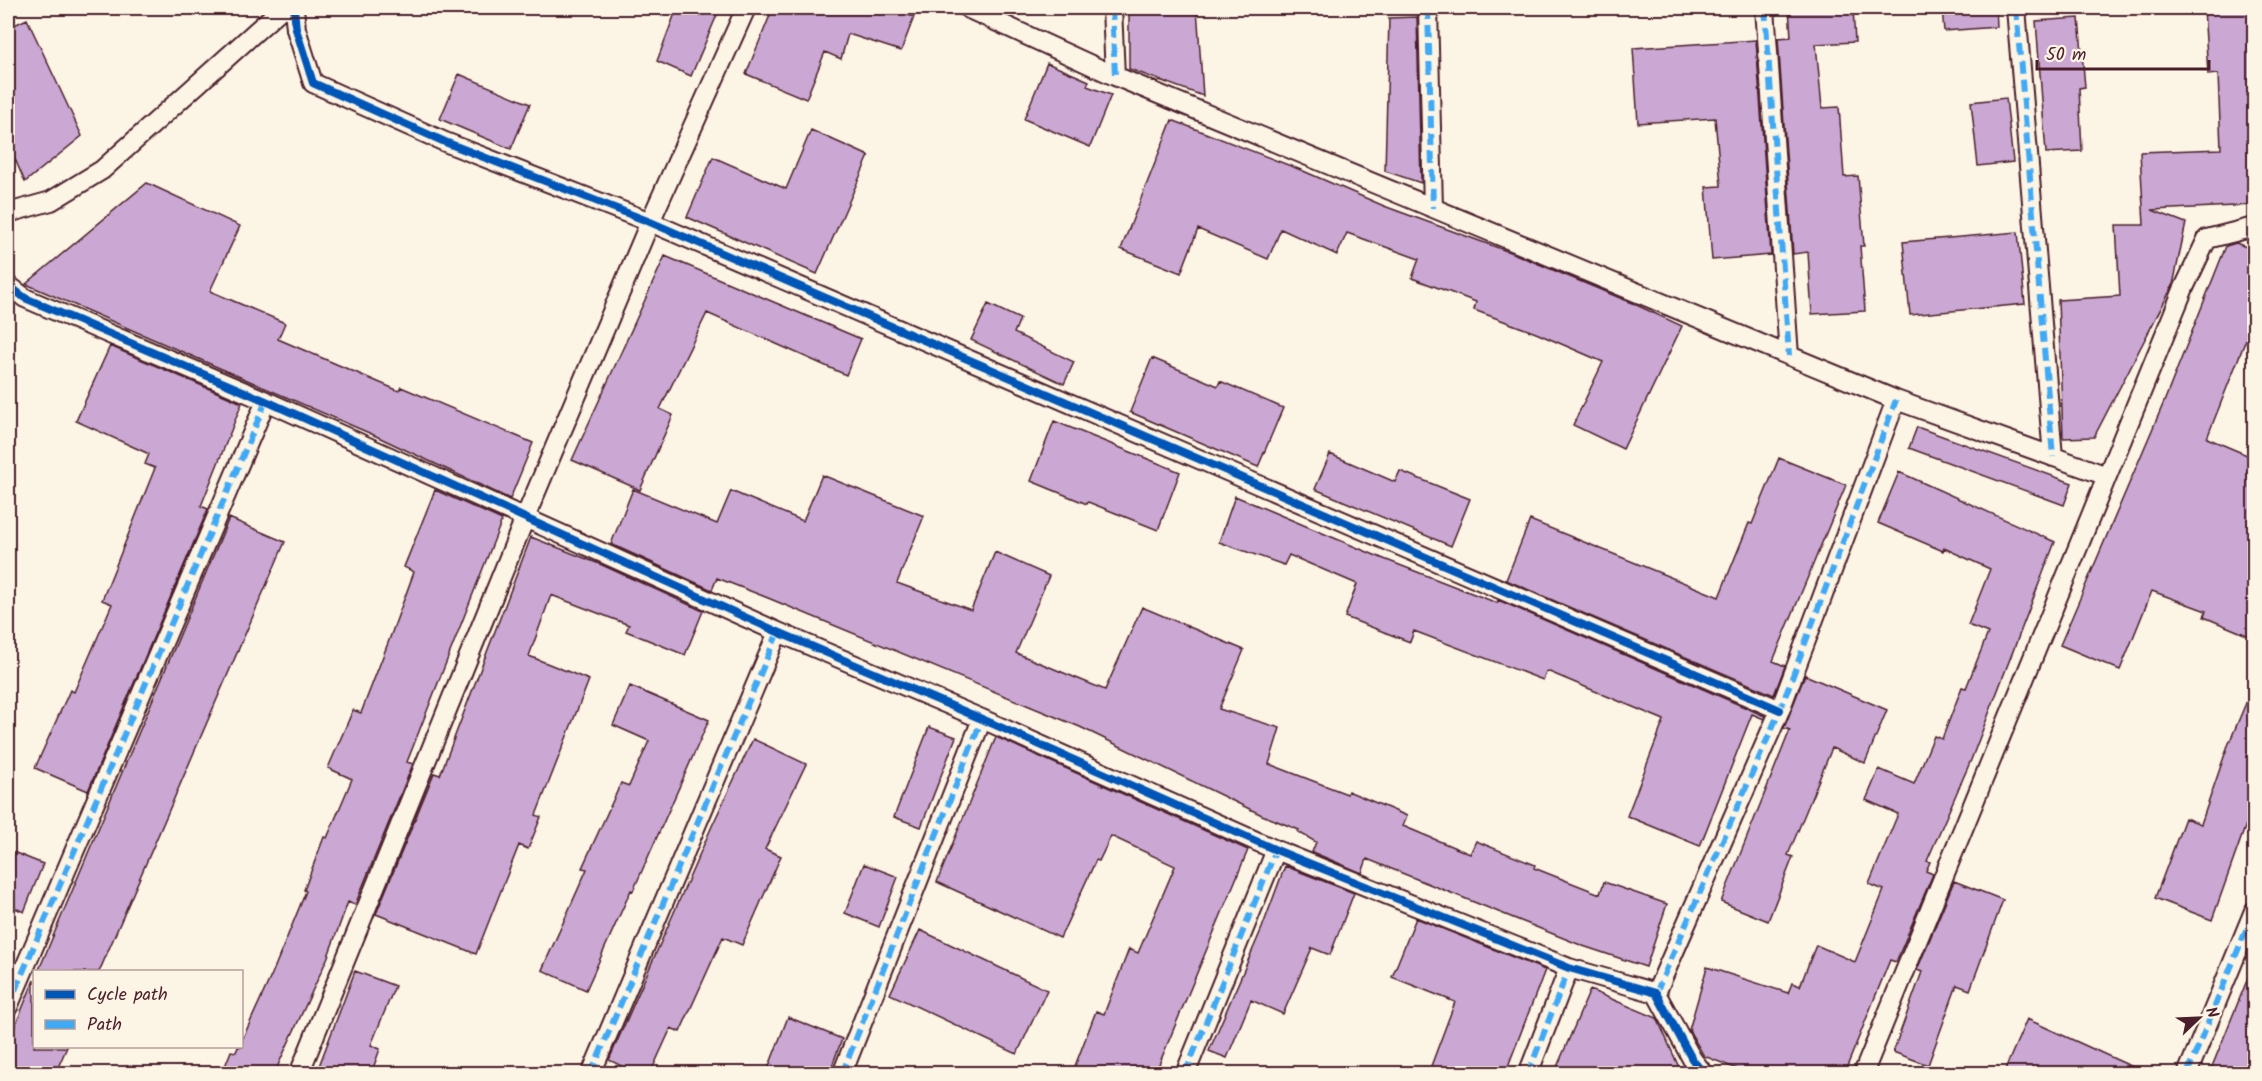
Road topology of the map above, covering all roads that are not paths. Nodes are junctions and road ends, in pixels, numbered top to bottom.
1 (282, 8) edge
2 (294, 8) edge
3 (746, 8) edge
4 (967, 8) edge
5 (1112, 8) edge
6 (1428, 8) edge
7 (1765, 8) edge
8 (2016, 8) edge
9 (1115, 76) junction
10 (1433, 208) junction
11 (8, 213) edge
12 (650, 222) junction
13 (2254, 227) edge
14 (8, 285) edge
15 (1789, 356) junction
16 (1896, 400) junction
17 (266, 401) junction
18 (2053, 457) junction
19 (2107, 476) junction
20 (525, 518) junction
21 (778, 632) junction
22 (1780, 710) junction
23 (982, 719) junction
24 (1276, 850) junction
25 (2254, 911) edge
26 (1569, 968) junction
27 (1656, 993) junction
28 (8, 1006) edge
29 (299, 1074) edge
30 (591, 1074) edge
31 (842, 1074) edge
32 (1185, 1074) edge
33 (1528, 1074) edge
34 (1704, 1074) edge
35 (1863, 1074) edge
36 (2187, 1074) edge

1 - 11 street
2 - 12 street
3 - 12 street
4 - 9 street
5 - 9 street
6 - 10 street
7 - 15 street
8 - 18 street
9 - 10 street
10 - 15 street
12 - 20 street
12 - 22 street
13 - 19 street
14 - 17 street
15 - 16 street
16 - 18 street
16 - 22 street
17 - 20 street
17 - 28 street
18 - 19 street
19 - 35 street
20 - 21 street
20 - 29 street
21 - 23 street
21 - 30 street
22 - 27 street
23 - 24 street
23 - 31 street
24 - 26 street
24 - 32 street
25 - 36 street
26 - 27 street
26 - 33 street
27 - 34 street

